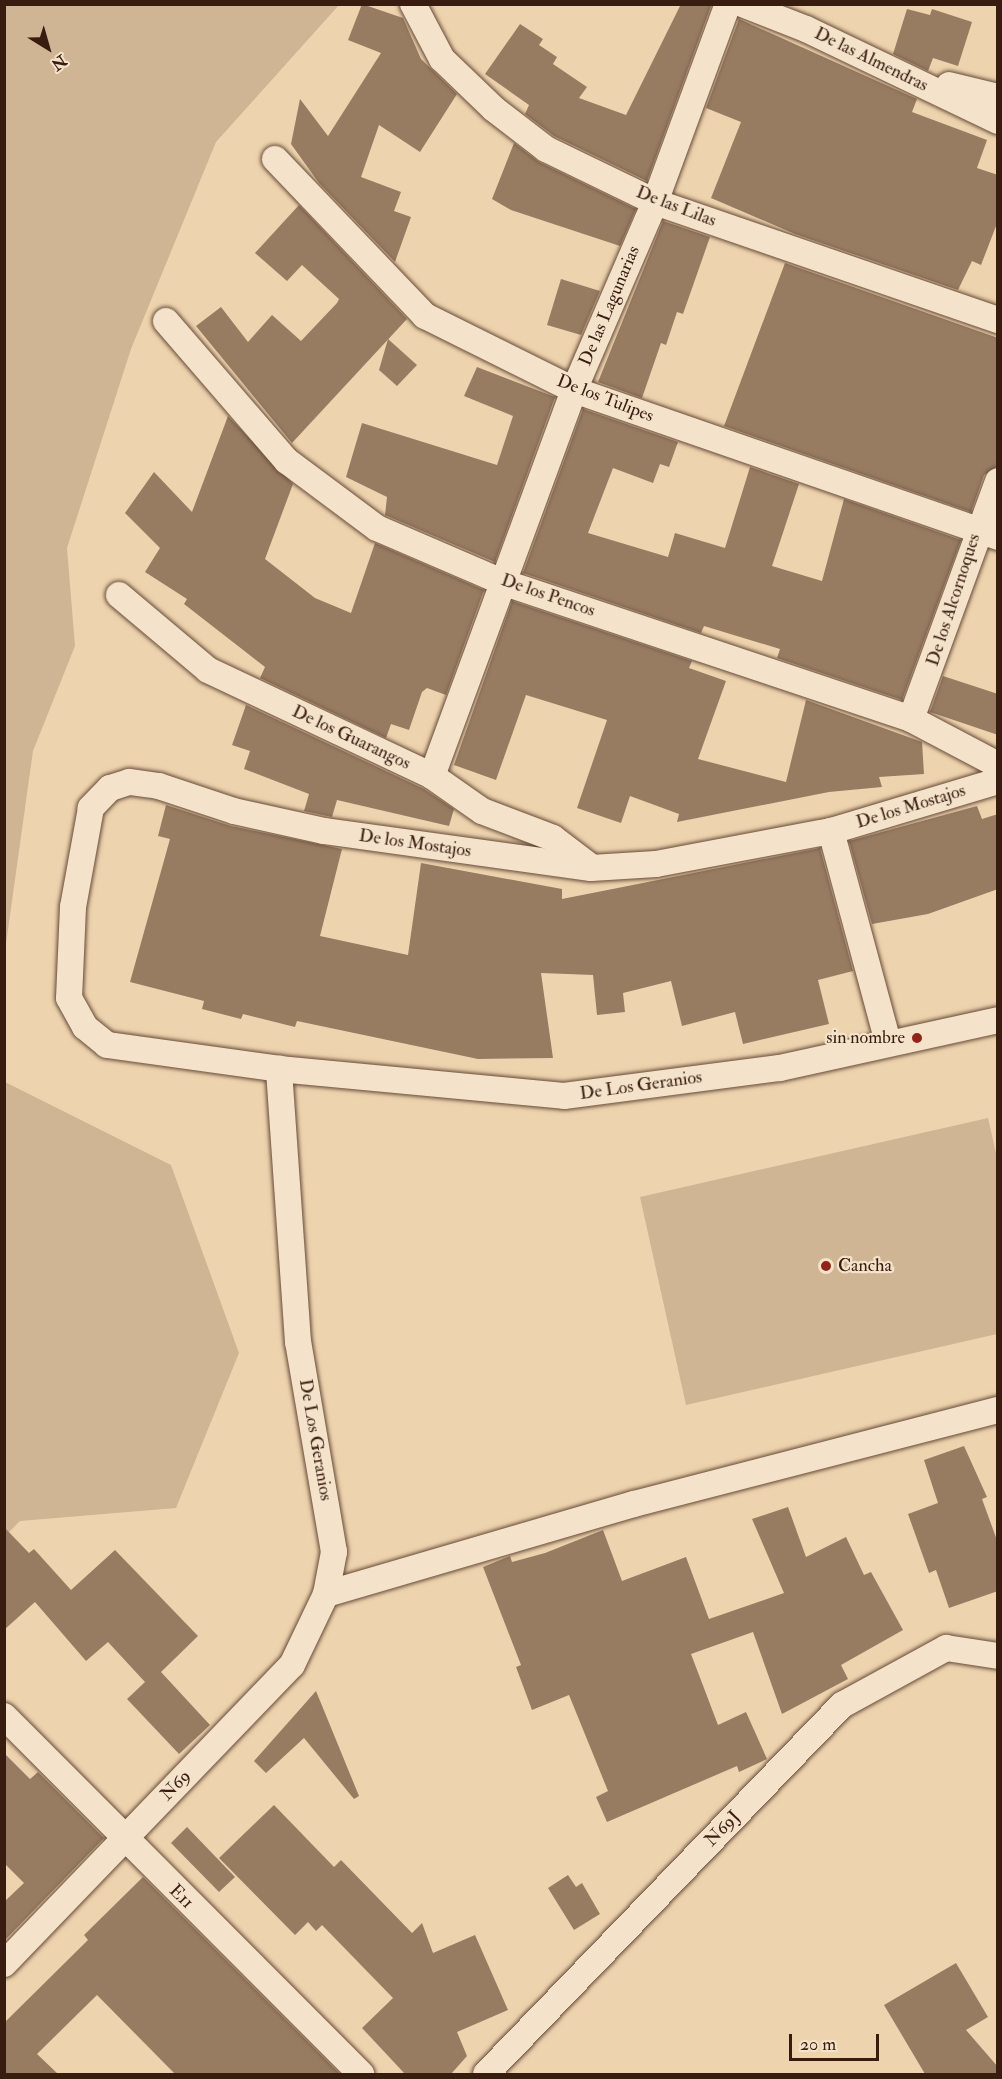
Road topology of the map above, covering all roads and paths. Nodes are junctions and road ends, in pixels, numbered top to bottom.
1 (413, 4) edge
2 (728, 4) edge
3 (742, 4) edge
4 (900, 73) junction
5 (998, 97) edge
6 (998, 121) edge
7 (275, 159) dead end
8 (655, 202) junction
9 (998, 320) edge
10 (166, 321) dead end
11 (574, 390) junction
12 (998, 482) edge
13 (987, 534) edge
14 (505, 583) junction
15 (119, 595) dead end
16 (910, 719) junction
17 (998, 765) edge
18 (432, 776) junction
19 (998, 782) edge
20 (831, 831) junction
21 (591, 868) junction
22 (998, 1020) edge
23 (888, 1042) junction
24 (107, 1044) joint
25 (279, 1069) junction
26 (998, 1410) edge
27 (326, 1594) junction
28 (998, 1656) edge
29 (4, 1716) edge
30 (124, 1840) junction
31 (4, 1964) edge
32 (361, 2074) edge
33 (486, 2074) edge

1 - 8 street, De las Lilas
2 - 8 street, De las Lagunarias
3 - 4 street, De las Almendras
4 - 5 street
4 - 6 street, De las Almendras
7 - 11 street, De los Tulipes
8 - 9 street, De las Lilas
8 - 11 street, De las Lagunarias
10 - 14 street, De los Pencos
11 - 13 street, De los Tulipes
11 - 14 street, De las Lagunarias
12 - 13 street, De los Alcornoques
13 - 16 street, De los Alcornoques
14 - 16 street, De los Pencos
14 - 18 street, De las Lagunarias
15 - 18 street, De los Guarangos
16 - 17 street, De los Pencos
18 - 21 street, De los Guarangos
19 - 20 street, De los Mostajos
20 - 21 street, De los Mostajos
20 - 23 street
21 - 24 street, De los Mostajos
22 - 23 street, De Los Geranios
23 - 25 street, De Los Geranios
24 - 25 street, De Los Geranios
25 - 27 street, De Los Geranios
26 - 27 street
27 - 30 street, N69
28 - 33 street, N69J
29 - 30 street, E11
30 - 31 street, N69
30 - 32 street, E11

